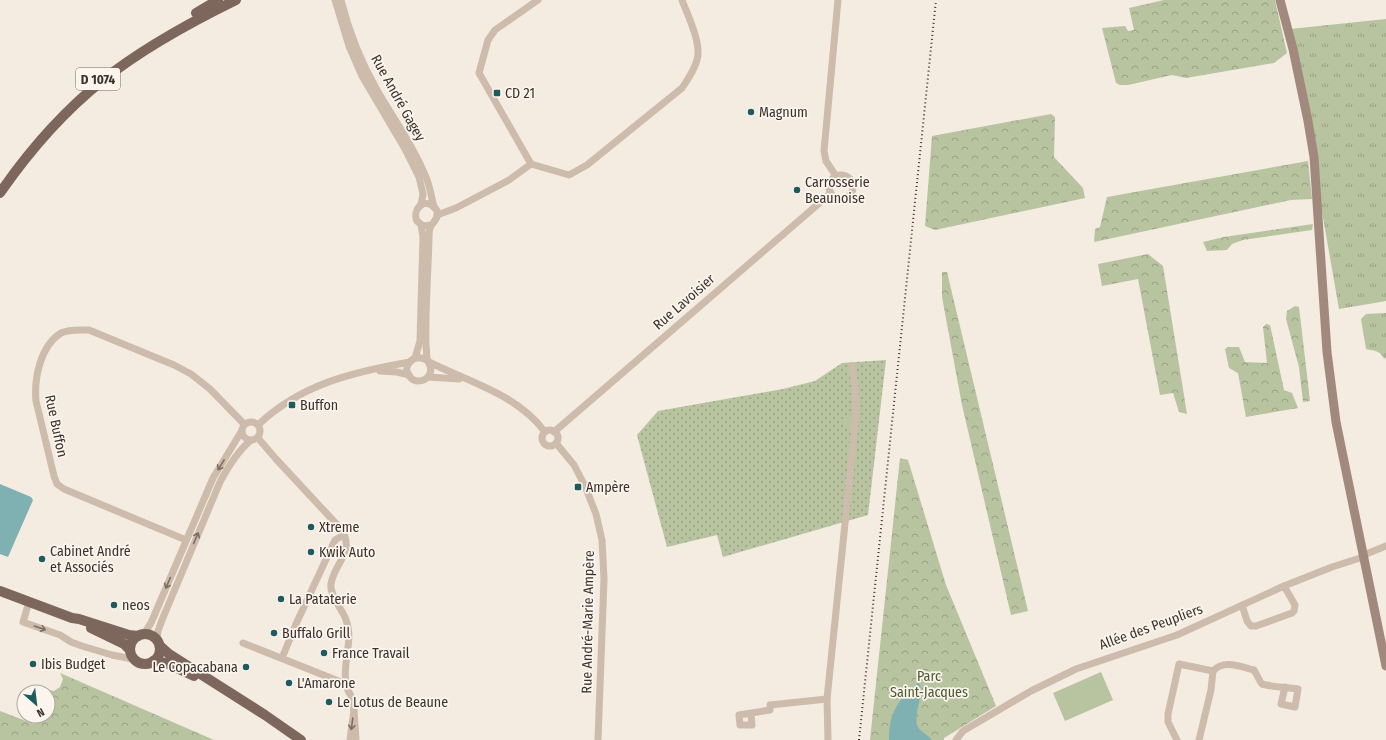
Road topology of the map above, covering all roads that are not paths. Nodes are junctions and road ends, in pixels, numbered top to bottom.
1 (218, 0) edge
2 (236, 0) edge
3 (335, 0) edge
4 (341, 0) edge
5 (538, 0) edge
6 (682, 0) edge
7 (838, 0) edge
8 (1280, 0) edge
9 (531, 164) junction
10 (836, 176) junction
11 (0, 184) edge
12 (0, 193) edge
13 (831, 193) junction
14 (421, 205) junction
15 (434, 207) junction
16 (437, 215) junction
17 (421, 225) junction
18 (431, 225) junction
19 (413, 360) junction
20 (428, 362) junction
21 (852, 366) dead end
22 (369, 371) junction
23 (409, 375) junction
24 (428, 377) junction
25 (465, 380) junction
26 (244, 424) junction
27 (258, 425) junction
28 (241, 432) junction
29 (545, 432) junction
30 (554, 432) junction
31 (258, 438) junction
32 (250, 441) junction
33 (556, 443) junction
34 (344, 535) junction
35 (186, 540) junction
36 (1386, 546) edge
37 (1364, 556) junction
38 (1284, 586) junction
39 (0, 591) edge
40 (29, 602) junction
41 (1242, 605) junction
42 (72, 618) junction
43 (141, 635) junction
44 (158, 643) junction
45 (243, 643) dead end
46 (132, 654) junction
47 (282, 658) junction
48 (153, 661) junction
49 (1386, 666) edge
50 (1213, 671) junction
51 (210, 681) junction
52 (346, 684) junction
53 (1285, 687) dead end
54 (827, 699) junction
55 (354, 710) junction
56 (751, 714) dead end
57 (301, 740) edge
58 (350, 740) edge
59 (356, 740) edge
60 (598, 740) edge
61 (828, 740) edge
62 (956, 740) edge
63 (1177, 740) edge
64 (1199, 740) edge

1 - 11 main road, D 1074
2 - 12 main road, D 1074
3 - 14 street, Rue André Gagey
4 - 15 street, Rue André Gagey
5 - 9 street
6 - 9 street
7 - 10 street
8 - 37 main road
9 - 16 street
10 - 13 street
10 - 13 street
13 - 30 street, Rue Lavoisier
14 - 15 street
14 - 17 street
15 - 16 street
16 - 18 street
17 - 18 street
17 - 19 street
18 - 20 street
19 - 20 street, Rue André-Marie Ampère
19 - 22 street, Rue André-Marie Ampère
19 - 23 street
20 - 24 street
20 - 25 street, Rue André-Marie Ampère
21 - 54 street
22 - 23 street, Rue André-Marie Ampère
22 - 27 street, Rue André-Marie Ampère
23 - 24 street, Rue André-Marie Ampère
24 - 25 street, Rue André-Marie Ampère
25 - 29 street, Rue André-Marie Ampère
26 - 27 street
26 - 28 street
26 - 35 street, Rue Buffon
27 - 31 street
28 - 32 street
28 -> 35 street
29 - 30 street
29 - 33 street, Rue André-Marie Ampère
30 - 33 street, Rue André-Marie Ampère
31 - 32 street
31 - 34 street
44 -> 32 street
33 - 60 street, Rue André-Marie Ampère
34 - 47 street
34 - 52 street
35 -> 43 street
36 - 37 street, Allée des Peupliers
37 - 38 street, Allée des Peupliers
37 - 49 main road
38 - 41 street, Allée des Peupliers
38 - 41 street
39 - 40 main road
40 - 42 main road
40 -> 46 street
41 - 62 street, Allée des Peupliers
42 - 43 main road
42 - 46 main road
43 - 44 main road
43 - 46 main road
44 - 48 main road
44 - 51 main road
45 - 47 street
46 - 48 main road
47 - 52 street
48 - 51 main road
50 - 53 street
50 - 63 street
50 - 64 street
51 - 57 main road
52 - 55 street
54 - 56 street
54 - 61 street
55 -> 58 street
55 - 59 street

